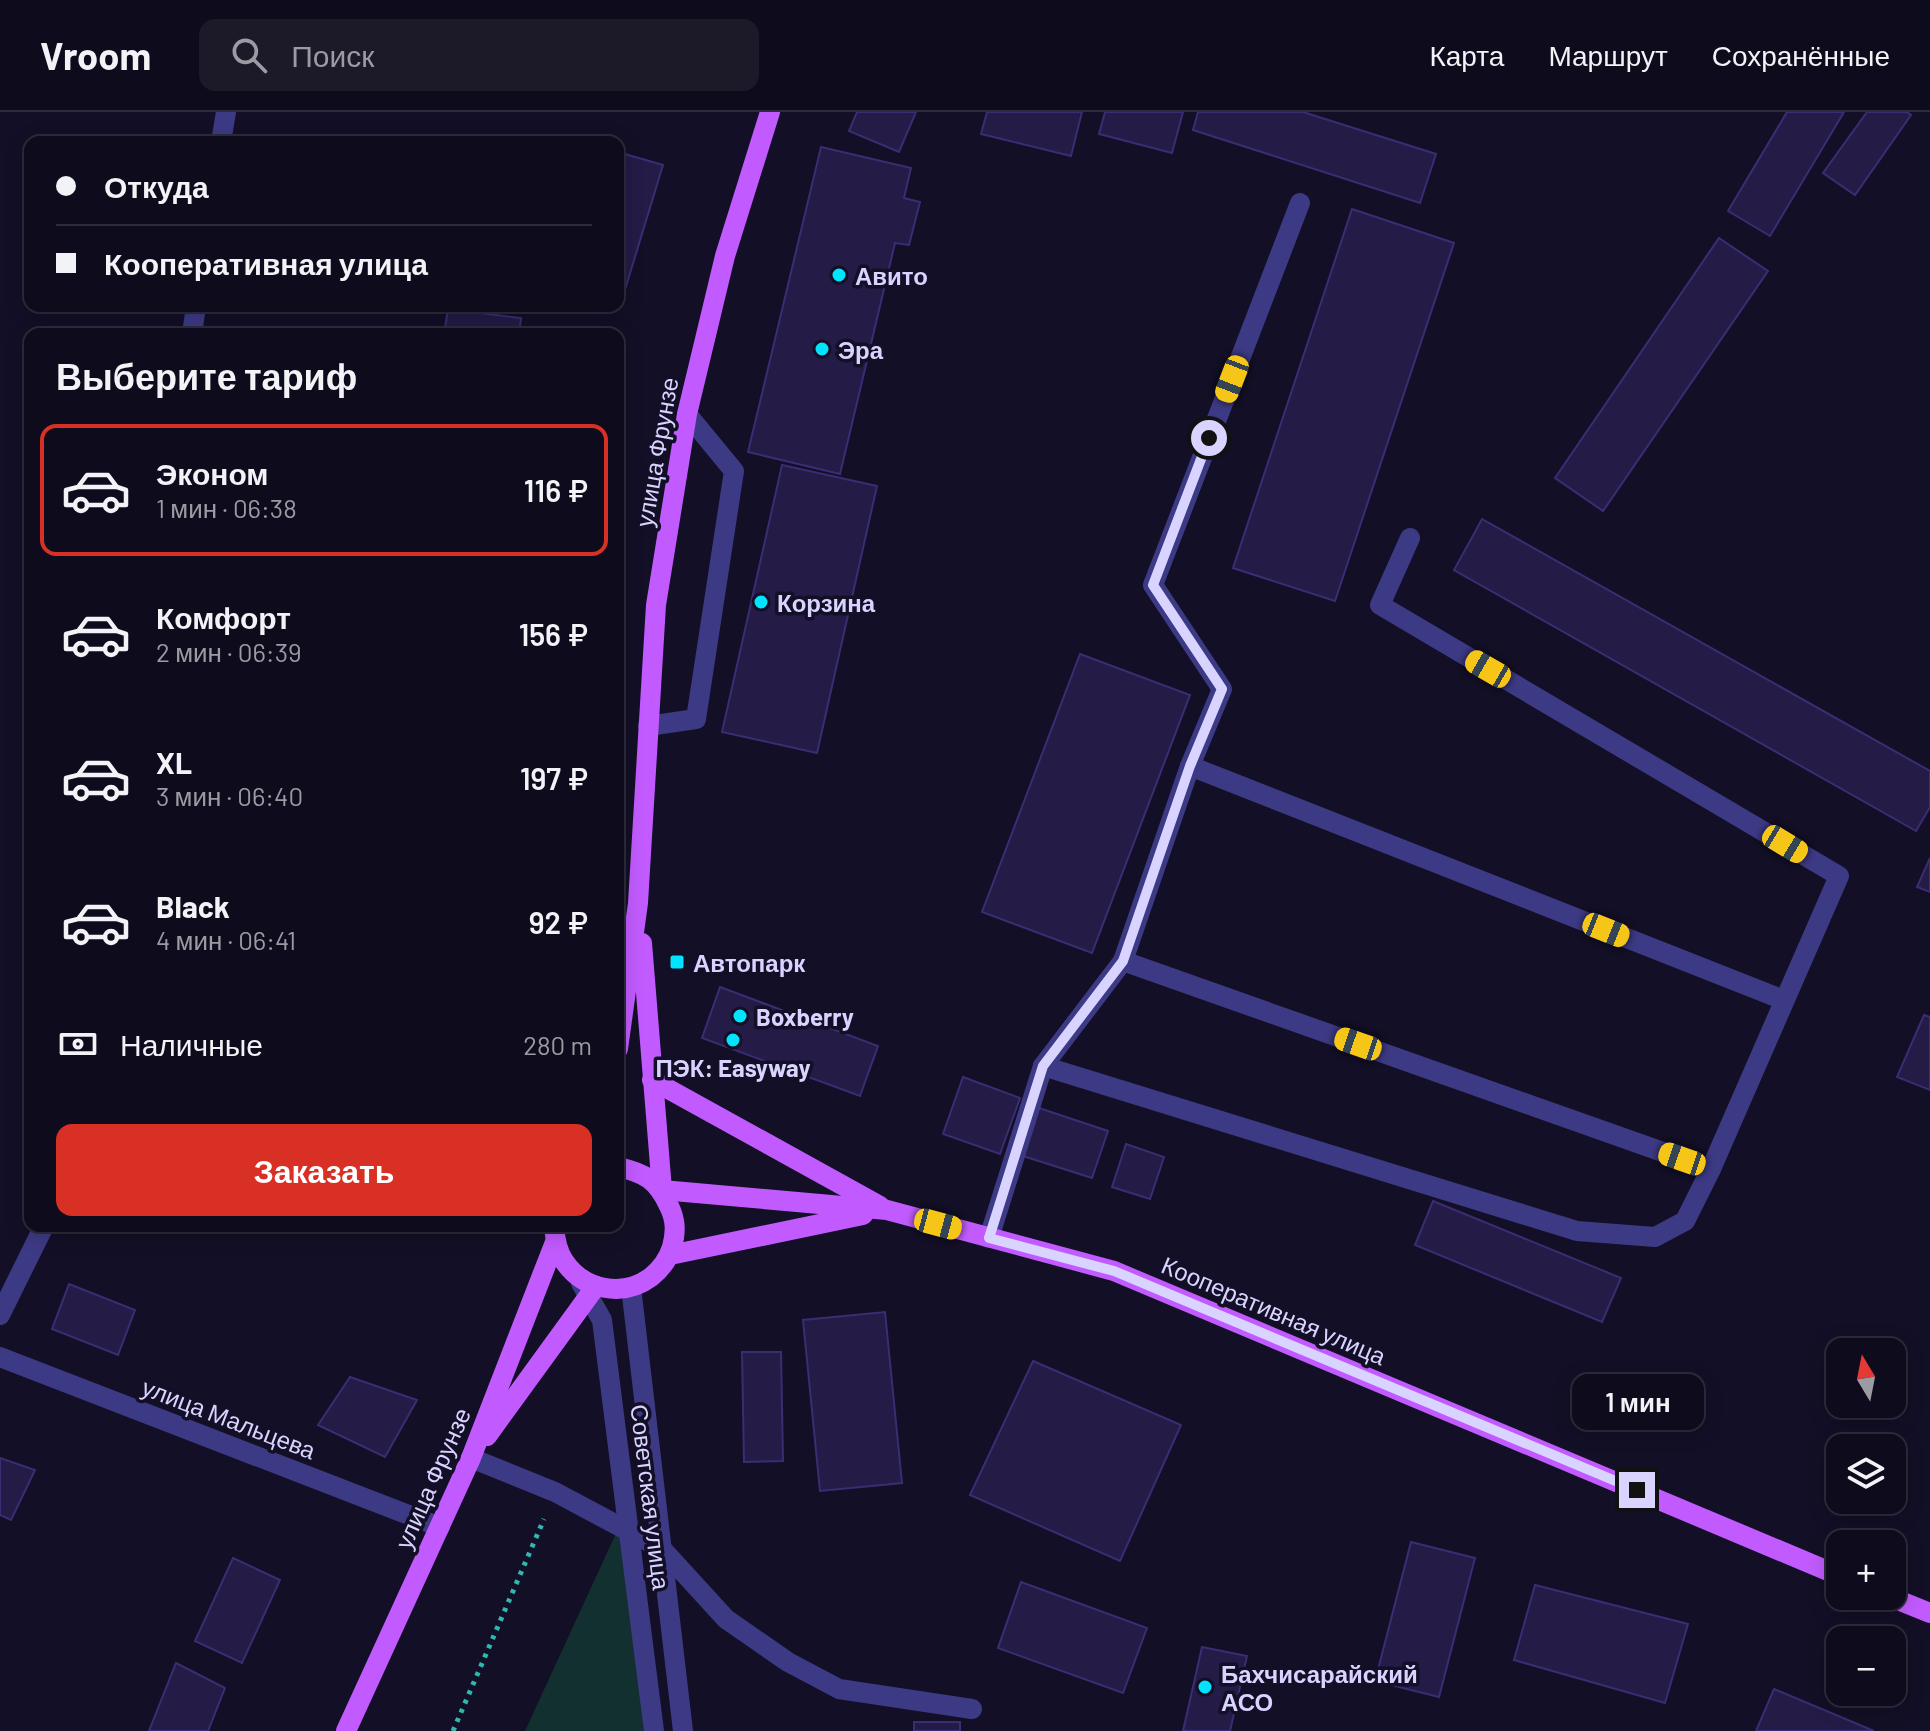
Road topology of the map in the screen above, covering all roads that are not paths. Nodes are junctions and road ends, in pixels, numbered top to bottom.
1 (226, 112) edge
2 (770, 112) edge
3 (222, 136) edge
4 (1300, 203) dead end
5 (687, 414) junction
6 (1410, 538) dead end
7 (648, 726) junction
8 (1190, 766) junction
9 (638, 903) junction
10 (1123, 961) junction
11 (1784, 1000) junction
12 (624, 1005) edge
13 (1043, 1066) junction
14 (652, 1080) junction
15 (624, 1168) edge
16 (1711, 1169) junction
17 (662, 1190) junction
18 (887, 1210) junction
19 (41, 1232) edge
20 (555, 1234) edge
21 (989, 1238) junction
22 (670, 1255) junction
23 (577, 1276) junction
24 (596, 1286) junction
25 (631, 1287) junction
26 (0, 1315) edge
27 (0, 1357) edge
28 (471, 1458) junction
29 (440, 1527) junction
30 (629, 1532) junction
31 (662, 1549) junction
32 (1826, 1570) edge
33 (1906, 1603) edge
34 (1930, 1613) edge
35 (972, 1709) dead end
36 (346, 1731) edge
37 (654, 1731) edge
38 (683, 1731) edge

1 - 3 street
2 - 5 main road, улица Фрунзе
4 - 8 street
5 - 7 main road, улица Фрунзе
5 - 7 street
6 - 11 street
7 - 9 main road, улица Фрунзе
8 - 10 street
8 - 11 street
9 - 12 main road, улица Фрунзе
9 - 14 main road
10 - 13 street
10 - 16 street
11 - 16 street
13 - 16 street
13 - 21 street
14 - 17 main road
14 - 18 main road
15 - 17 main road
17 - 18 main road, Кооперативная улица
17 - 22 main road
18 - 21 main road, Кооперативная улица
18 - 22 main road
19 - 26 street
20 - 23 main road
20 - 28 main road, улица Фрунзе
21 - 32 main road, Кооперативная улица
22 - 25 main road
23 - 24 main road
23 - 30 street, Советская улица
24 - 25 main road
24 - 28 main road
25 - 31 street
27 - 29 street, улица Мальцева
28 - 29 main road, улица Фрунзе
28 - 30 street
29 - 36 main road, улица Фрунзе
30 - 31 street
30 - 37 street, Советская улица
31 - 35 street
31 - 38 street
33 - 34 main road

